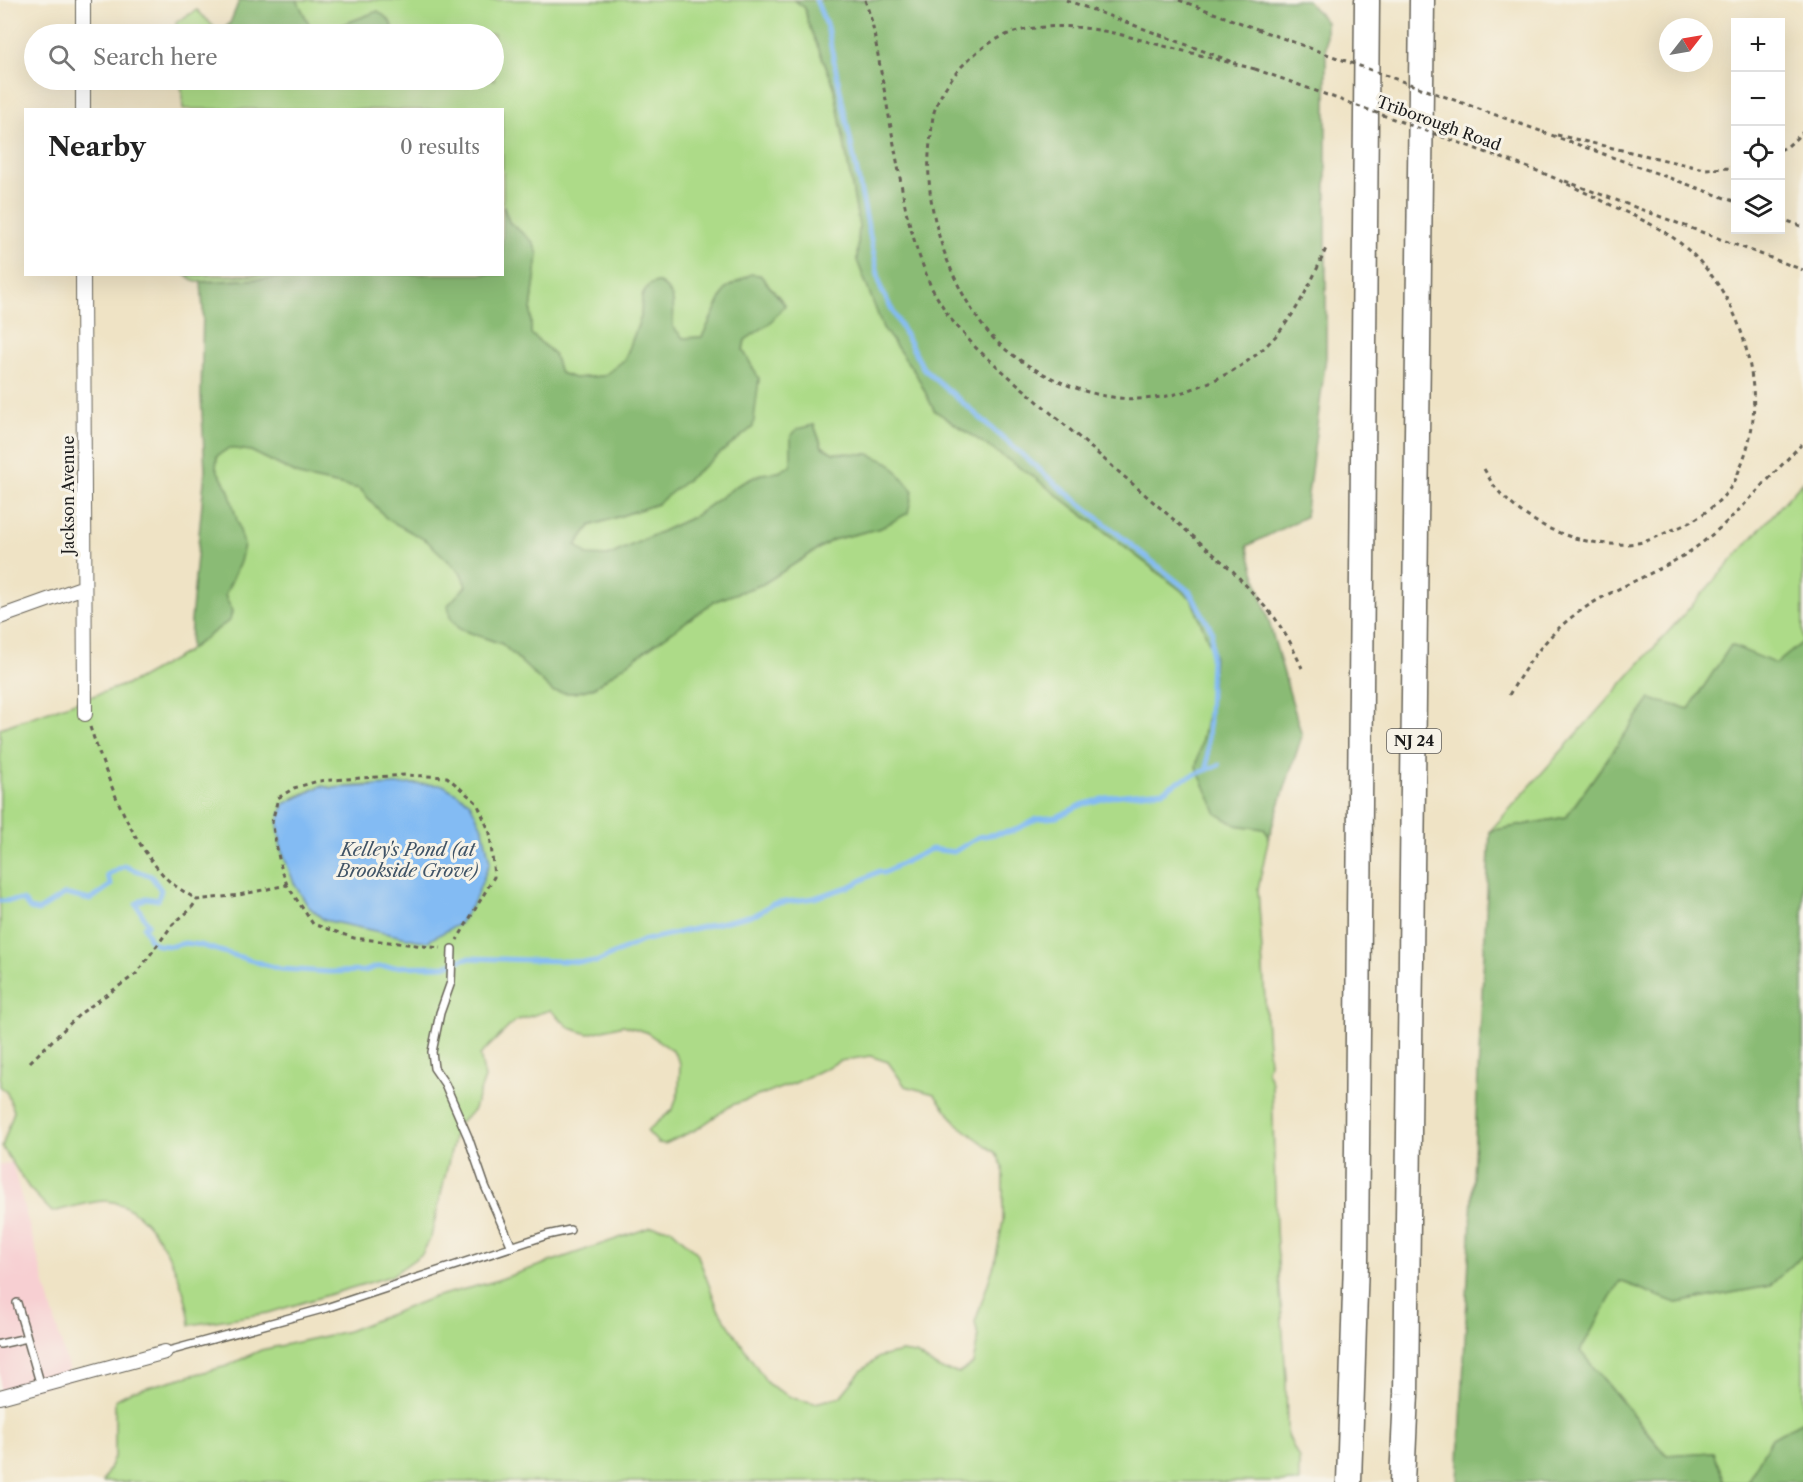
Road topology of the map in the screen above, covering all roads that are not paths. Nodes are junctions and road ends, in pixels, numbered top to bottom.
1 (83, 0) edge
2 (1367, 0) edge
3 (1422, 0) edge
4 (83, 24) edge
5 (83, 90) edge
6 (83, 108) edge
7 (84, 276) edge
8 (84, 587) junction
9 (0, 617) edge
10 (85, 714) road end
11 (452, 949) road end
12 (570, 1230) dead end
13 (512, 1247) junction
14 (17, 1303) dead end
15 (27, 1338) junction
16 (0, 1344) edge
17 (165, 1352) joint
18 (41, 1386) junction
19 (0, 1397) edge
20 (1349, 1482) edge
21 (1402, 1482) edge

1 - 4 street
2 - 20 highway
3 - 21 highway, NJ 24
5 - 6 street
7 - 8 street, Jackson Avenue
8 - 9 street
8 - 10 street, Jackson Avenue
11 - 13 lane
12 - 13 lane
13 - 17 lane
14 - 15 lane
15 - 16 lane
15 - 18 lane
17 - 18 street
18 - 19 street

